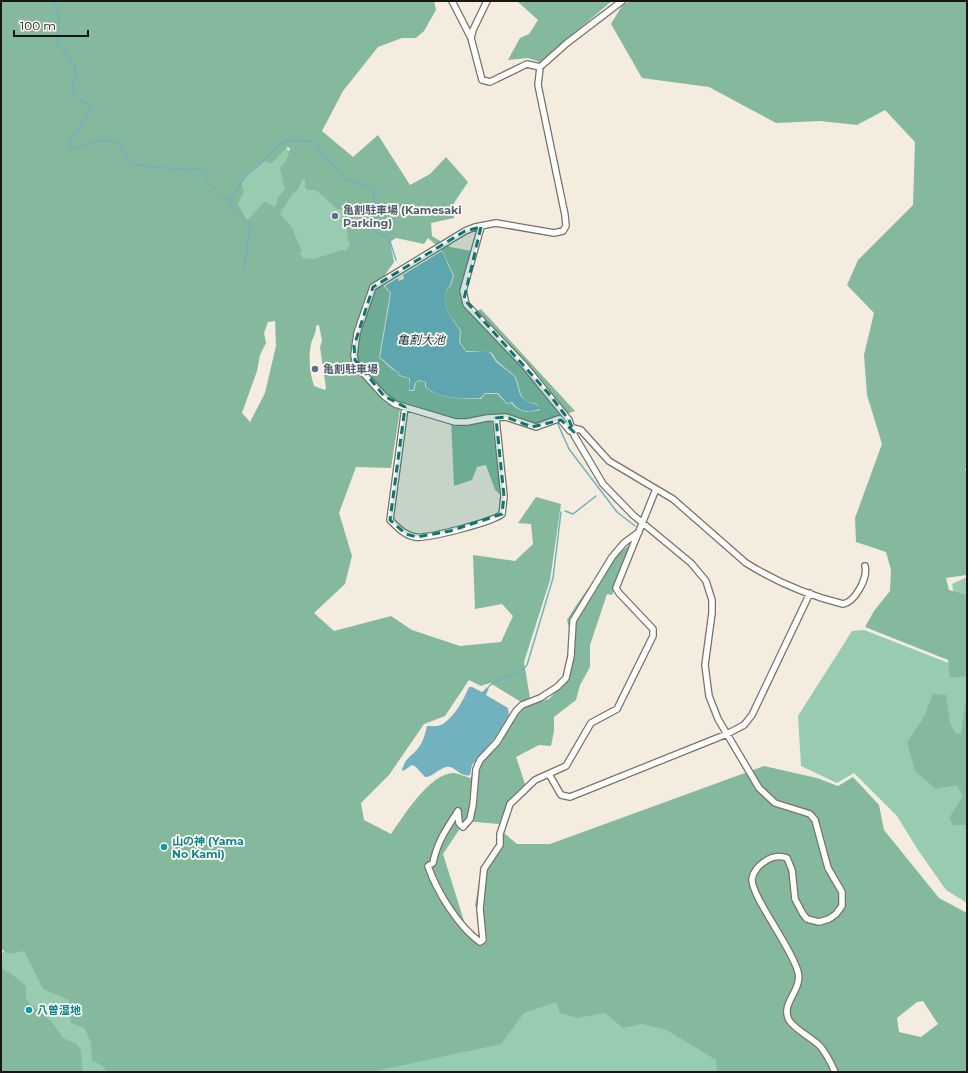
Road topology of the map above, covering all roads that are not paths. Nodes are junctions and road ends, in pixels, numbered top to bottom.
1 (452, 1) edge
2 (487, 1) edge
3 (622, 1) edge
4 (471, 38) junction
5 (540, 67) junction
6 (481, 227) junction
7 (405, 407) junction
8 (496, 418) junction
9 (573, 430) junction
10 (656, 488) junction
11 (642, 522) junction
12 (639, 532) junction
13 (865, 566) dead end
14 (810, 593) junction
15 (727, 734) junction
16 (549, 774) junction
17 (835, 1072) edge

1 - 4 street
2 - 4 street
3 - 5 street
4 - 5 street
5 - 6 street
6 - 7 street
6 - 9 street
7 - 8 street
7 - 8 street
8 - 9 street
9 - 10 street
9 - 11 street
10 - 11 street
10 - 14 street
11 - 12 street
11 - 15 street
12 - 16 street
12 - 16 street
13 - 14 street
14 - 15 street
15 - 16 street
15 - 17 street

